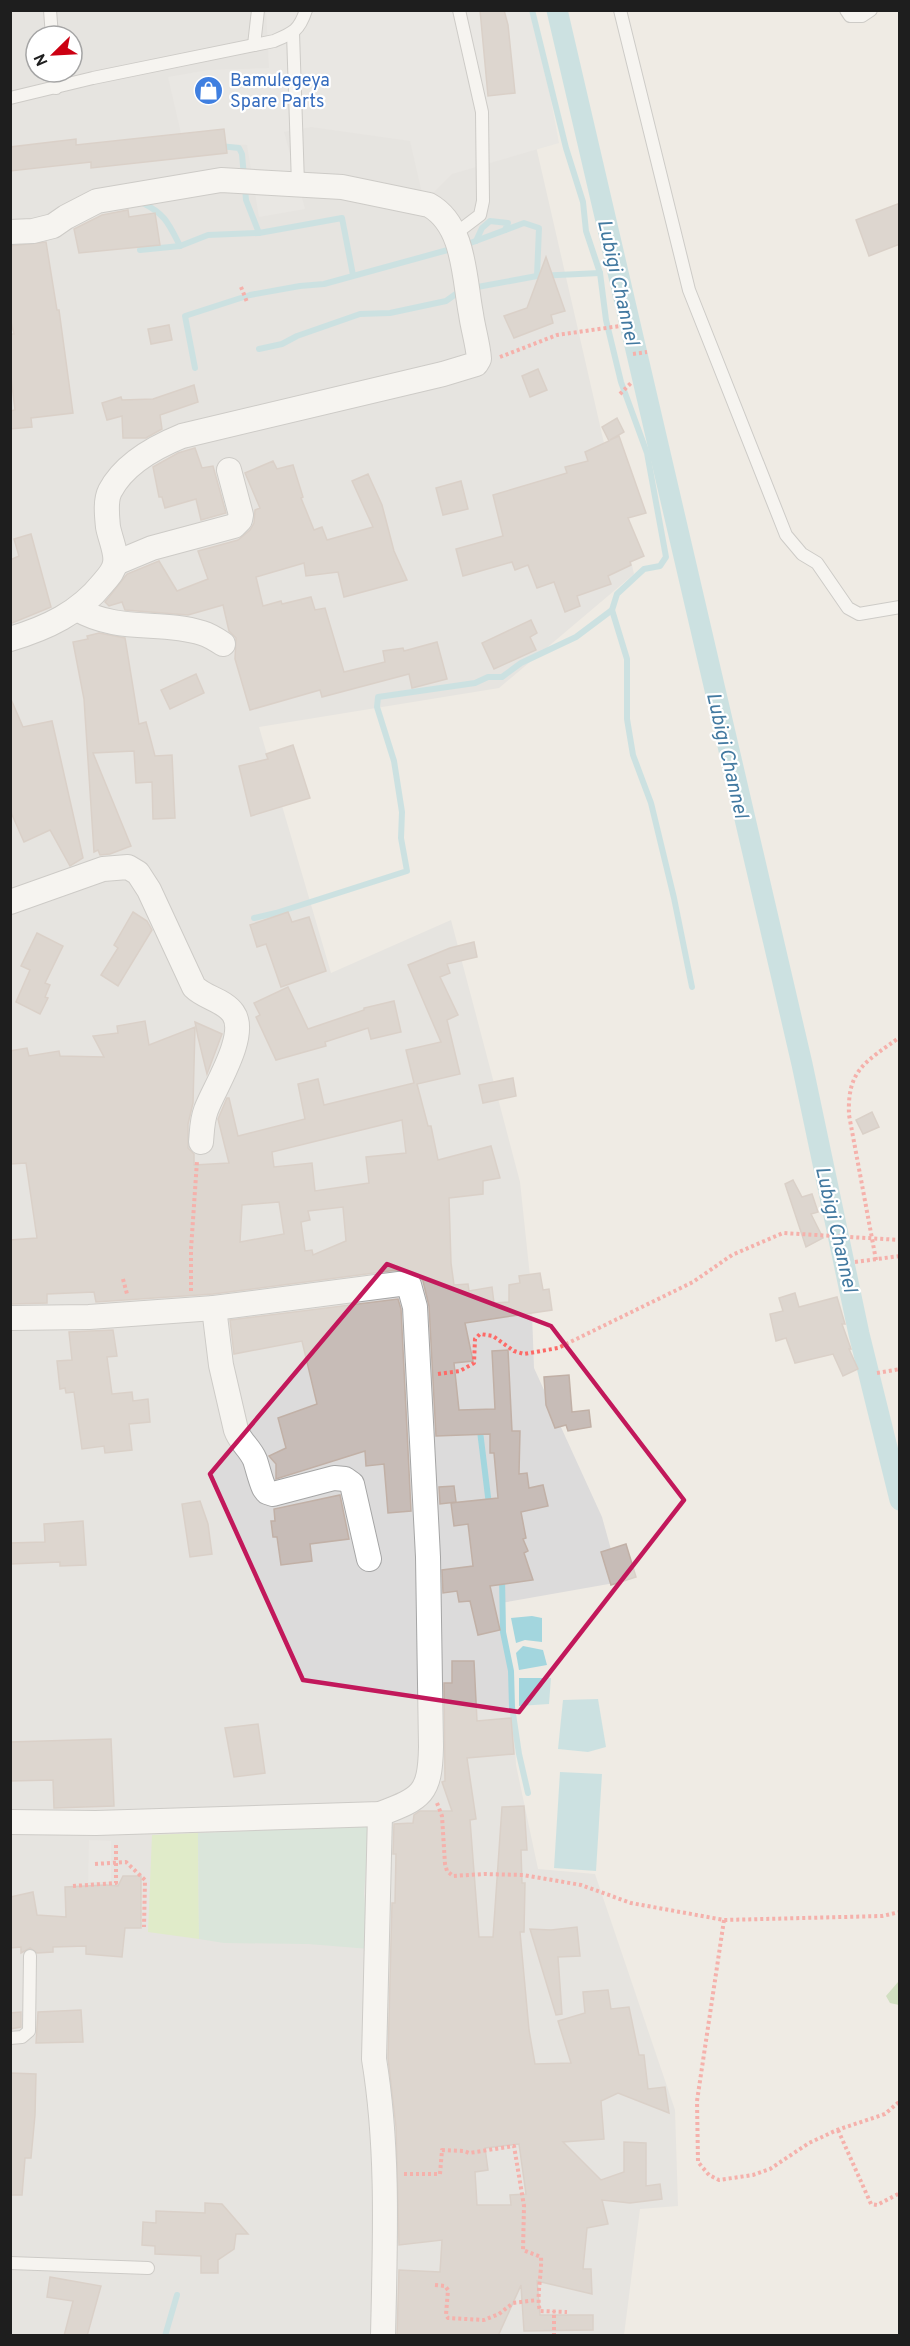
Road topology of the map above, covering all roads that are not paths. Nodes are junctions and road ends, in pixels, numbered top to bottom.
1 (258, 10) edge
2 (306, 10) edge
3 (459, 10) edge
4 (620, 10) edge
5 (846, 10) edge
6 (871, 10) edge
7 (293, 33) junction
8 (254, 45) junction
9 (56, 84) edge
10 (56, 88) junction
11 (10, 99) edge
12 (298, 184) junction
13 (10, 232) edge
14 (455, 234) junction
15 (229, 470) dead end
16 (116, 563) junction
17 (900, 607) edge
18 (77, 609) junction
19 (10, 639) edge
20 (223, 644) dead end
21 (10, 902) edge
22 (201, 1142) road end
23 (203, 1309) junction
24 (10, 1318) edge
25 (369, 1559) dead end
26 (380, 1814) junction
27 (10, 1822) edge
28 (30, 1956) dead end
29 (10, 2038) edge
30 (10, 2263) edge
31 (148, 2268) dead end
32 (383, 2336) edge

1 - 8 lane
2 - 7 lane
3 - 14 lane
4 - 17 lane
5 - 6 lane
7 - 8 lane
7 - 12 lane
8 - 10 lane
9 - 10 lane
10 - 11 lane
12 - 13 street
12 - 14 street
14 - 16 street
15 - 16 street
16 - 18 street
18 - 19 street
18 - 20 street
21 - 22 street
23 - 24 street
23 - 25 street
23 - 26 street
26 - 27 street
26 - 32 street
28 - 29 lane
30 - 31 lane

